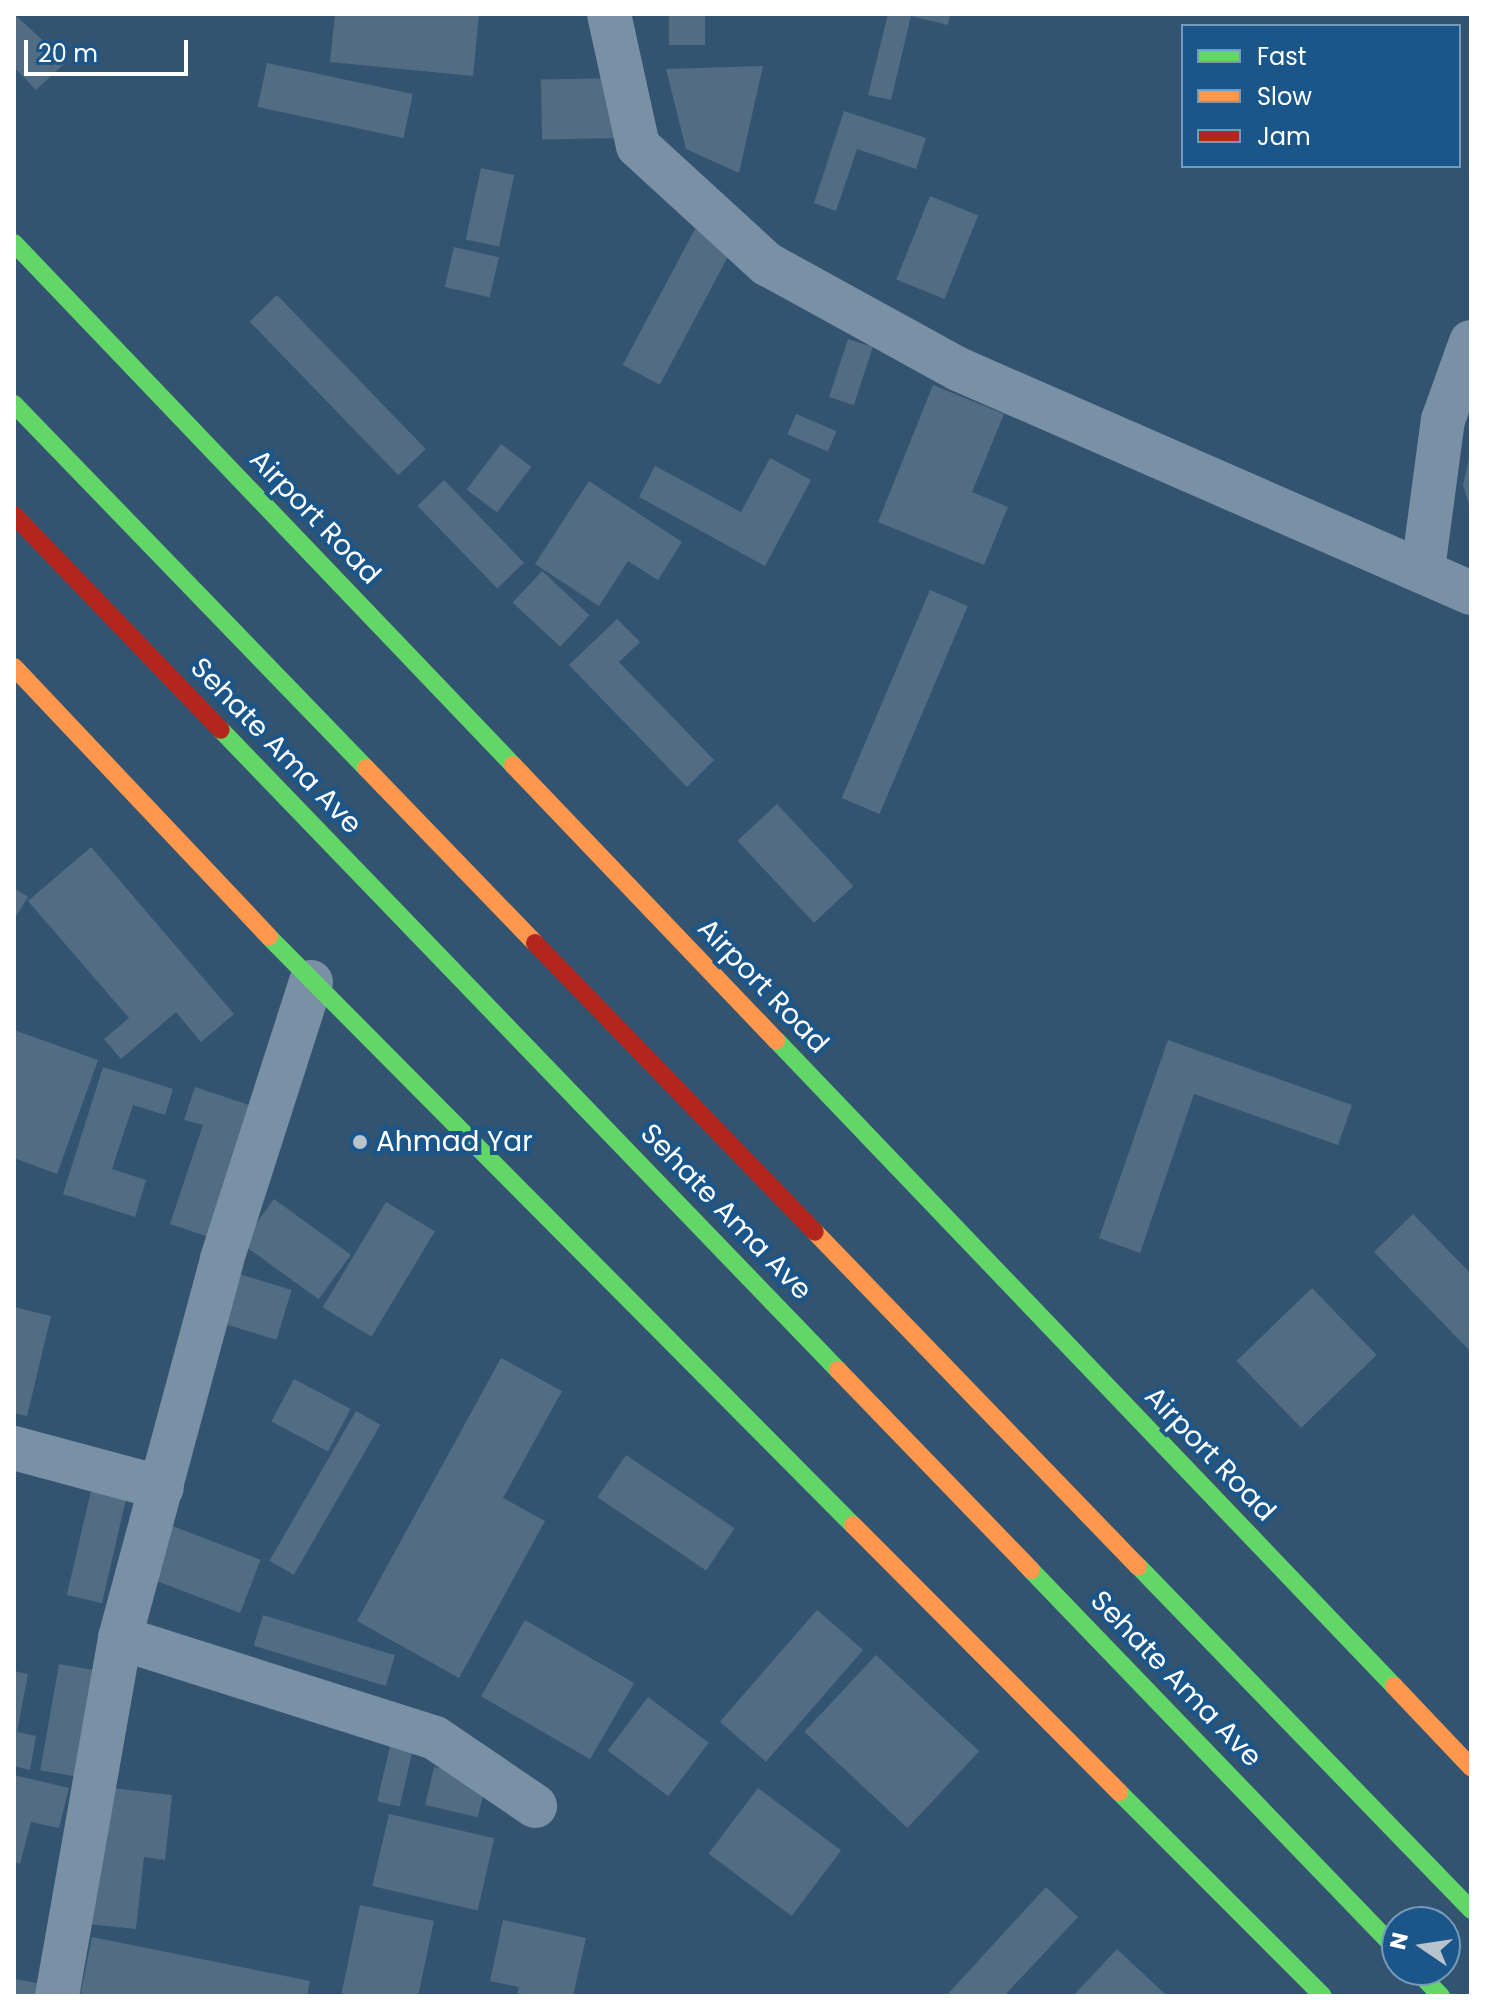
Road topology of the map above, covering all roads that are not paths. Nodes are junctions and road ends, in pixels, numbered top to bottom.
1 (609, 14) edge
2 (14, 243) edge
3 (1471, 342) edge
4 (14, 404) edge
5 (14, 515) edge
6 (1423, 569) junction
7 (1471, 593) edge
8 (14, 667) edge
9 (311, 982) junction
10 (14, 1448) edge
11 (162, 1488) junction
12 (120, 1638) junction
13 (1471, 1767) edge
14 (535, 1806) dead end
15 (1471, 1910) edge
16 (1381, 1933) edge
17 (57, 1996) edge
18 (1323, 1996) edge

1 - 6 street
2 - 13 main road, Airport Road
3 - 6 street
4 - 15 main road
5 - 16 main road, Sehate Ama Ave
6 - 7 street
8 - 9 main road
9 - 11 street
9 - 18 main road
10 - 11 street
11 - 12 street
12 - 14 street
12 - 17 street

